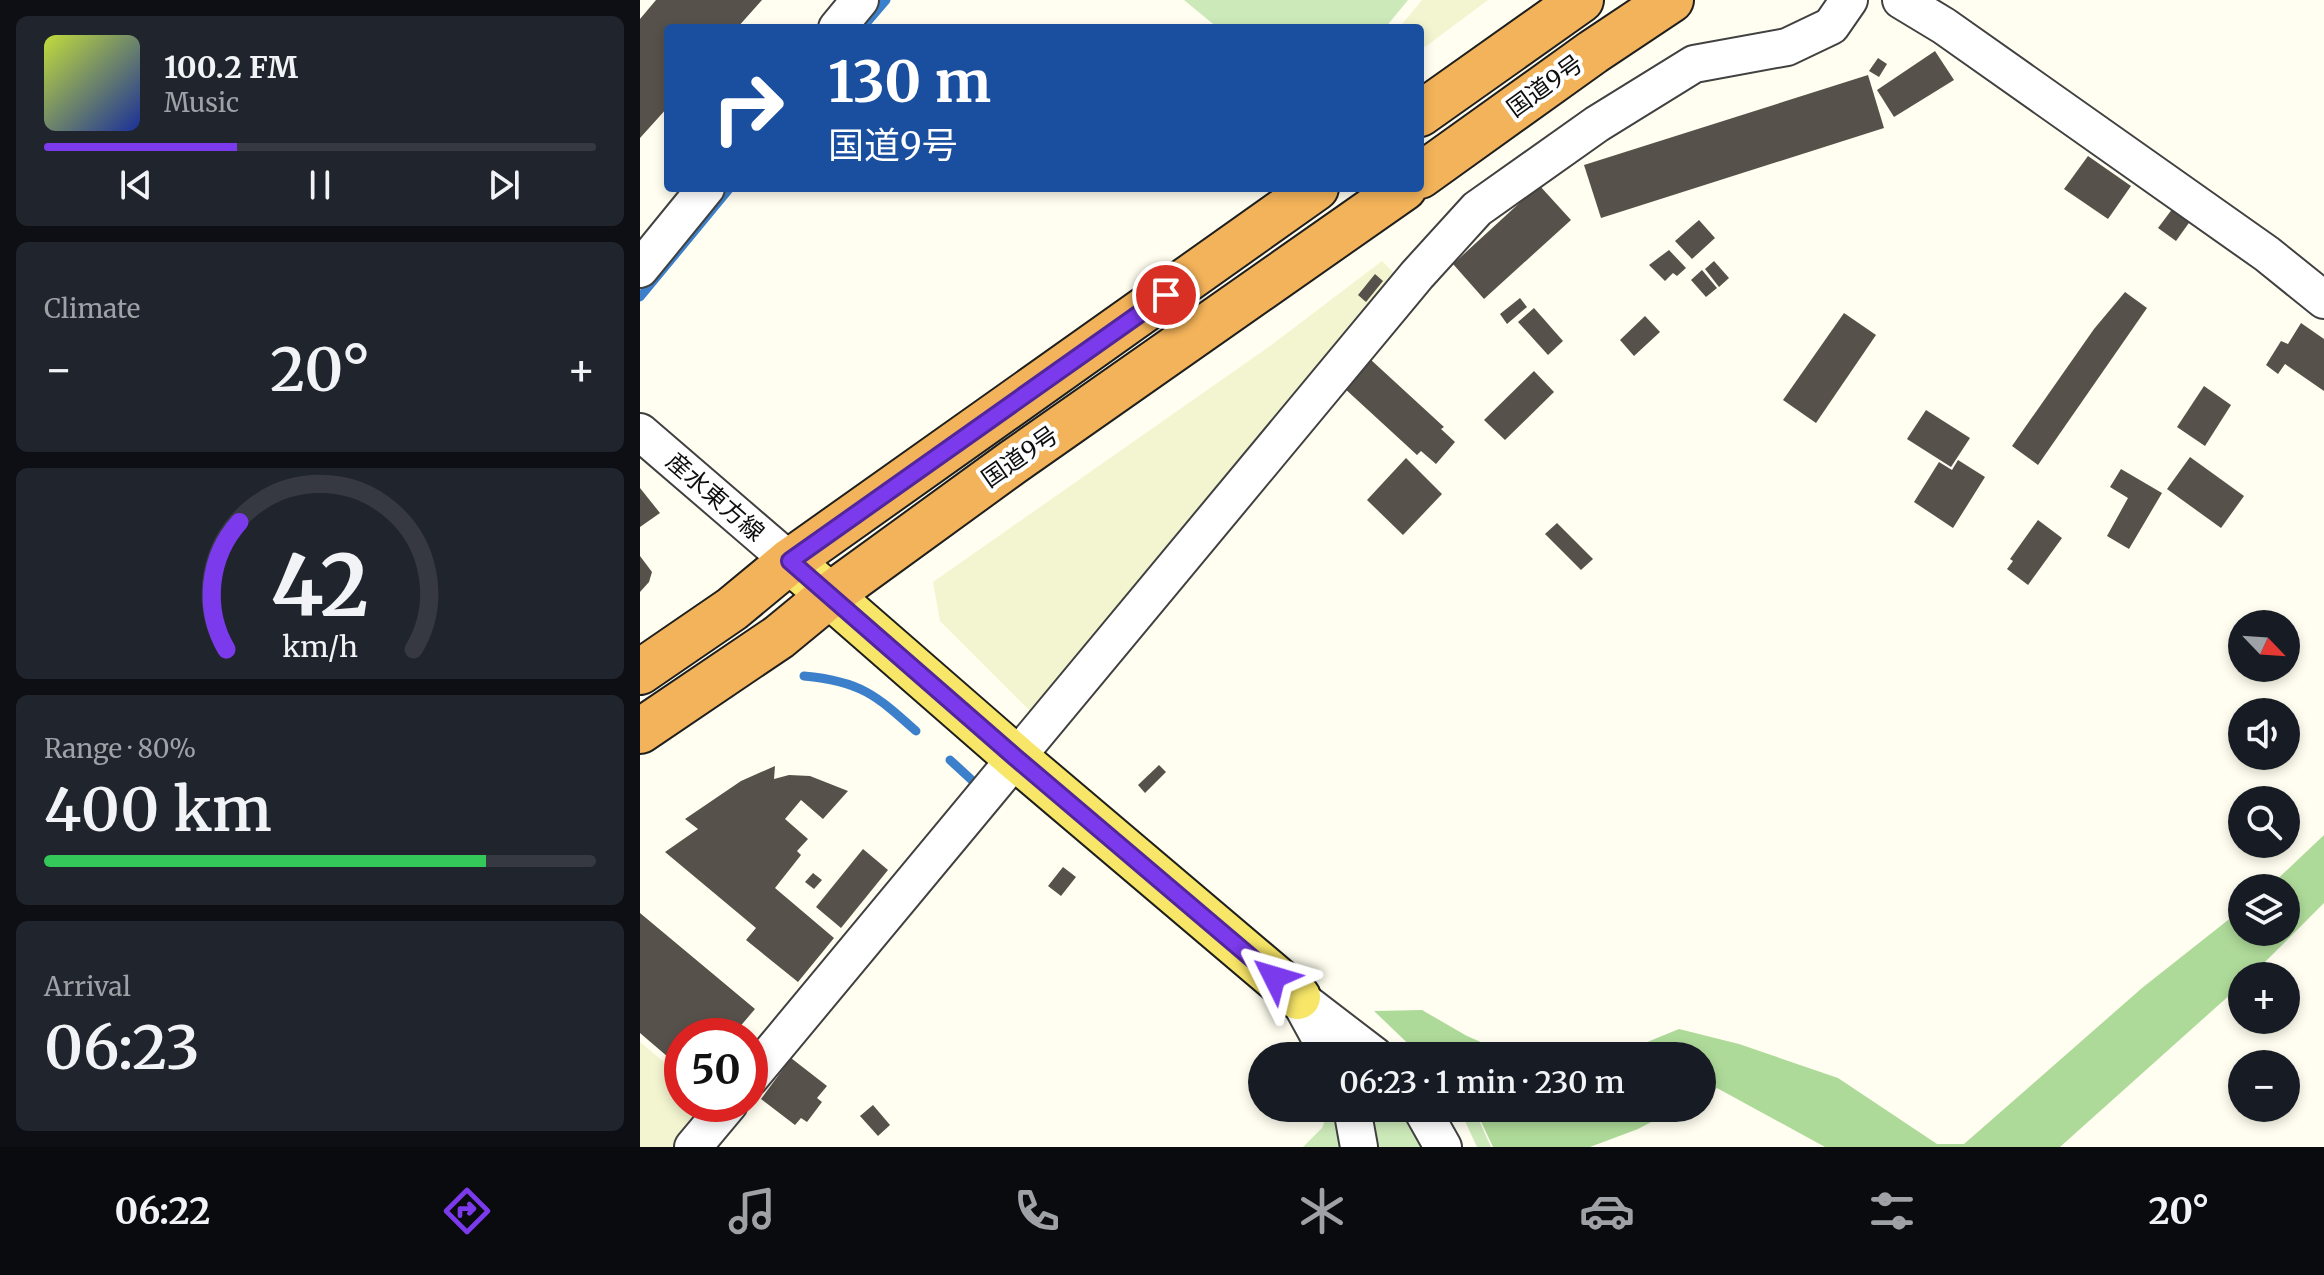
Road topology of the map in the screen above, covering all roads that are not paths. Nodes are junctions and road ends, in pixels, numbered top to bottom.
1 (860, 0) edge
2 (1581, 0) edge
3 (1671, 0) edge
4 (1849, 0) edge
5 (1901, 0) edge
6 (840, 24) edge
7 (1424, 111) edge
8 (1424, 173) edge
9 (703, 192) edge
10 (1310, 192) edge
11 (1398, 192) edge
12 (640, 269) edge
13 (2324, 300) edge
14 (640, 432) edge
15 (790, 561) junction
16 (830, 595) junction
17 (640, 672) edge
18 (640, 731) edge
19 (1016, 758) junction
20 (1298, 997) junction
21 (1322, 1042) edge
22 (1357, 1042) edge
23 (768, 1056) edge
24 (714, 1122) edge
25 (1355, 1122) edge
26 (1429, 1122) edge
27 (693, 1147) edge
28 (1359, 1147) edge
29 (1443, 1147) edge

1 - 6 street
2 - 7 highway, 国道9号
3 - 8 highway, 国道9号
4 - 19 street
5 - 13 street
9 - 12 street
10 - 15 highway, 国道9号
11 - 16 highway, 国道9号
14 - 15 street, 産水東方線
15 - 16 main road
15 - 17 highway, 国道9号
16 - 18 highway, 国道9号
16 - 19 main road
19 - 20 main road
19 - 23 street
20 - 21 street
20 - 22 street
24 - 27 street
25 - 28 street
26 - 29 street

